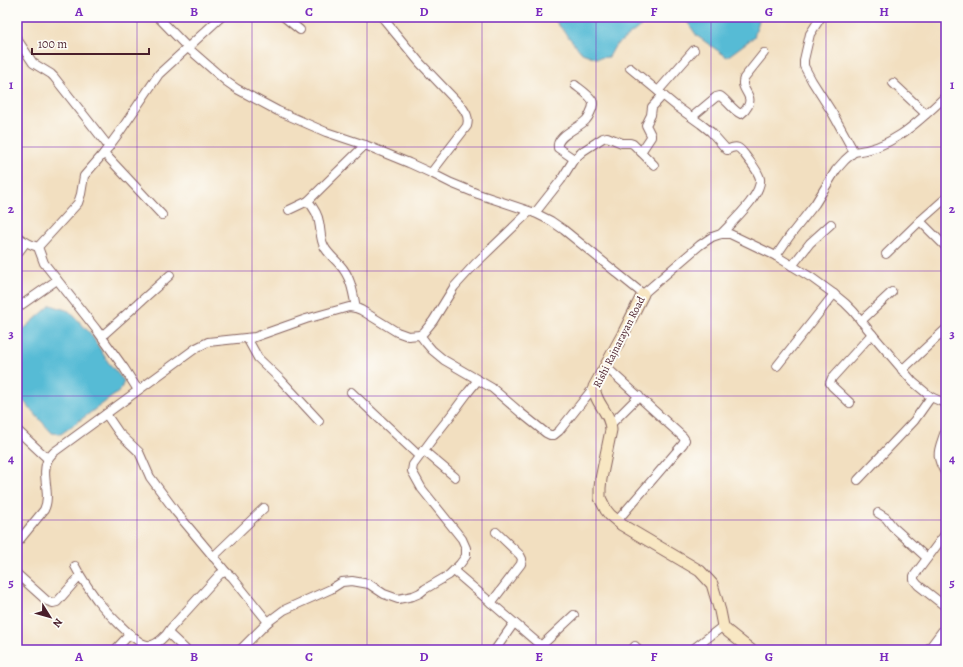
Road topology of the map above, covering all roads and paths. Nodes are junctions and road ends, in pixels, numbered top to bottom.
1 (158, 17) edge
2 (221, 17) edge
3 (284, 17) edge
4 (382, 17) edge
5 (821, 17) edge
6 (300, 30) dead end
7 (17, 39) edge
8 (188, 48) junction
9 (694, 50) dead end
10 (764, 53) dead end
11 (630, 68) dead end
12 (893, 83) dead end
13 (575, 85) dead end
14 (660, 93) junction
15 (946, 96) edge
16 (926, 114) junction
17 (692, 117) junction
18 (366, 145) junction
19 (106, 150) junction
20 (641, 152) junction
21 (854, 152) junction
22 (574, 160) junction
23 (654, 165) dead end
24 (431, 173) junction
25 (946, 198) edge
26 (308, 201) junction
27 (289, 210) dead end
28 (532, 213) junction
29 (162, 215) dead end
30 (920, 221) junction
31 (831, 224) dead end
32 (721, 234) junction
33 (17, 236) edge
34 (26, 242) junction
35 (38, 247) junction
36 (946, 247) edge
37 (17, 254) edge
38 (886, 254) dead end
39 (776, 256) junction
40 (792, 266) junction
41 (170, 275) dead end
42 (57, 280) junction
43 (892, 292) dead end
44 (643, 294) junction
45 (834, 294) junction
46 (17, 308) edge
47 (356, 308) junction
48 (861, 321) junction
49 (946, 329) edge
50 (872, 334) junction
51 (420, 335) junction
52 (102, 336) junction
53 (247, 338) junction
54 (605, 366) junction
55 (777, 366) dead end
56 (902, 370) junction
57 (478, 380) junction
58 (594, 387) junction
59 (138, 390) junction
60 (351, 392) dead end
61 (638, 396) junction
62 (931, 397) junction
63 (850, 403) dead end
64 (946, 403) edge
65 (106, 414) junction
66 (319, 421) dead end
67 (611, 424) junction
68 (946, 428) edge
69 (17, 430) edge
70 (421, 453) junction
71 (48, 459) junction
72 (946, 474) edge
73 (455, 477) dead end
74 (858, 480) dead end
75 (264, 508) dead end
76 (878, 513) dead end
77 (617, 521) junction
78 (496, 532) dead end
79 (946, 533) edge
80 (17, 542) edge
81 (213, 557) junction
82 (927, 558) junction
83 (75, 566) dead end
84 (454, 571) junction
85 (226, 572) junction
86 (17, 574) edge
87 (80, 576) junction
88 (490, 603) junction
89 (946, 607) edge
90 (574, 615) dead end
91 (268, 622) junction
92 (514, 623) junction
93 (723, 626) junction
94 (946, 626) edge
95 (168, 633) junction
96 (130, 634) junction
97 (544, 648) edge
98 (115, 650) edge
99 (186, 650) edge
100 (240, 650) edge
101 (495, 650) edge
102 (632, 650) edge
103 (638, 650) edge
104 (692, 650) edge
105 (751, 650) edge
106 (928, 650) edge

1 - 8 street
2 - 8 street
3 - 6 street
4 - 24 street
5 - 21 street
7 - 19 street
8 - 18 street
8 - 19 street
9 - 14 street
10 - 17 street
11 - 14 street
12 - 16 street
13 - 22 street
14 - 17 street
14 - 20 street
15 - 16 street
16 - 21 street
17 - 32 street
18 - 24 street
18 - 26 street
19 - 29 street
19 - 35 street
20 - 22 street
20 - 23 street
21 - 39 street
22 - 28 street
24 - 28 street
25 - 30 street
26 - 27 street
26 - 47 street
28 - 44 street
28 - 51 street
30 - 36 street
30 - 38 street
31 - 40 street
32 - 39 street
32 - 44 street, Rishi Rajnarayan Road
33 - 34 street
34 - 35 street
34 - 37 street
35 - 42 street
39 - 40 street
40 - 45 street
41 - 52 street
42 - 46 street
42 - 52 street
43 - 48 street
44 - 54 main road, Rishi Rajnarayan Road
45 - 48 street
45 - 55 street
47 - 51 street
47 - 53 street
48 - 50 street
49 - 56 street
50 - 56 street
50 - 63 street
51 - 57 street
52 - 59 street
53 - 59 street
53 - 66 street
54 - 58 main road, Rishi Rajnarayan Road
54 - 61 street
56 - 62 street
57 - 58 street
57 - 70 street
58 - 67 main road, Rishi Rajnarayan Road
59 - 65 street
60 - 70 street
61 - 67 street
61 - 77 street
62 - 64 street
62 - 74 street
65 - 71 street
65 - 81 street
67 - 77 main road
68 - 72 street
69 - 71 street
70 - 73 street
70 - 84 street
71 - 80 street
75 - 81 street
76 - 82 street
77 - 93 main road
78 - 88 street
79 - 82 street
81 - 85 street
82 - 89 street
83 - 87 street
84 - 88 street
84 - 91 street
85 - 91 street
85 - 95 street
86 - 87 street
87 - 96 street
88 - 92 street
90 - 97 street
91 - 100 street
92 - 97 street
92 - 101 street
93 - 104 street
93 - 105 main road
94 - 106 street
95 - 96 street
95 - 99 street
96 - 98 street
102 - 103 street

